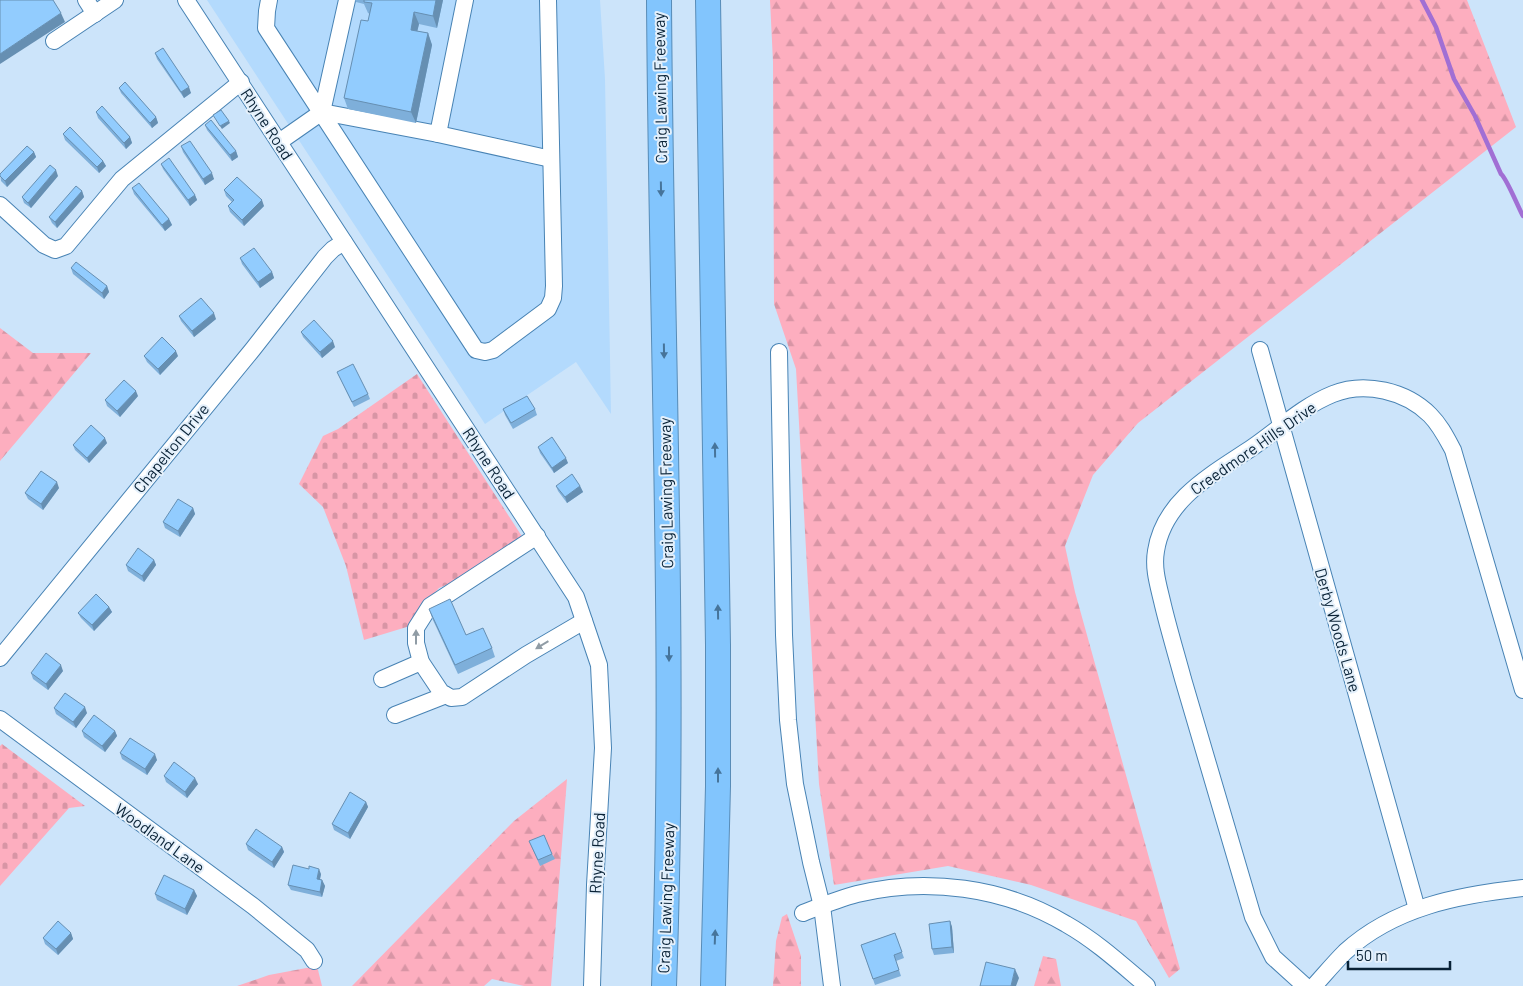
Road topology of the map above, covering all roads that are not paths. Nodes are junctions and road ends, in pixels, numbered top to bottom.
1 (115, 0) edge
2 (186, 0) edge
3 (269, 0) edge
4 (347, 0) edge
5 (465, 0) edge
6 (548, 0) edge
7 (659, 0) edge
8 (708, 0) edge
9 (91, 7) edge
10 (54, 41) dead end
11 (240, 82) junction
12 (322, 112) junction
13 (438, 134) junction
14 (279, 142) junction
15 (551, 159) junction
16 (0, 205) edge
17 (344, 242) junction
18 (1260, 350) dead end
19 (779, 352) dead end
20 (1281, 427) junction
21 (537, 536) junction
22 (584, 621) junction
23 (0, 658) edge
24 (421, 662) junction
25 (382, 679) dead end
26 (1523, 690) edge
27 (446, 695) junction
28 (395, 714) dead end
29 (0, 719) edge
30 (1523, 888) edge
31 (822, 906) junction
32 (1417, 909) junction
33 (803, 913) dead end
34 (314, 961) dead end
35 (592, 986) edge
36 (664, 986) edge
37 (713, 986) edge
38 (832, 986) edge
39 (1148, 986) edge
40 (1305, 986) edge
41 (1314, 986) edge

1 - 9 street
2 - 11 street, Rhyne Road
3 - 12 street
4 - 12 street
5 - 13 street
6 - 15 street
7 -> 36 highway, Craig Lawing Freeway
37 -> 8 highway
9 - 10 street
11 - 14 street, Rhyne Road
11 - 16 street
12 - 13 street
12 - 14 street
12 - 15 street
13 - 15 street
14 - 17 street, Rhyne Road
17 - 21 street, Rhyne Road
17 - 23 street, Chapelton Drive
18 - 20 street, Derby Woods Lane
19 - 31 street
20 - 26 street, Creedmore Hills Drive
20 - 32 street, Derby Woods Lane
20 - 40 street, Creedmore Hills Drive
21 - 22 street, Rhyne Road
24 -> 21 street
22 -> 27 street
22 - 35 street, Rhyne Road
24 - 25 street
24 - 27 street
27 - 28 street
29 - 34 street, Woodland Lane
30 - 32 street
31 - 33 street
31 - 38 street
31 - 39 street
32 - 41 street

